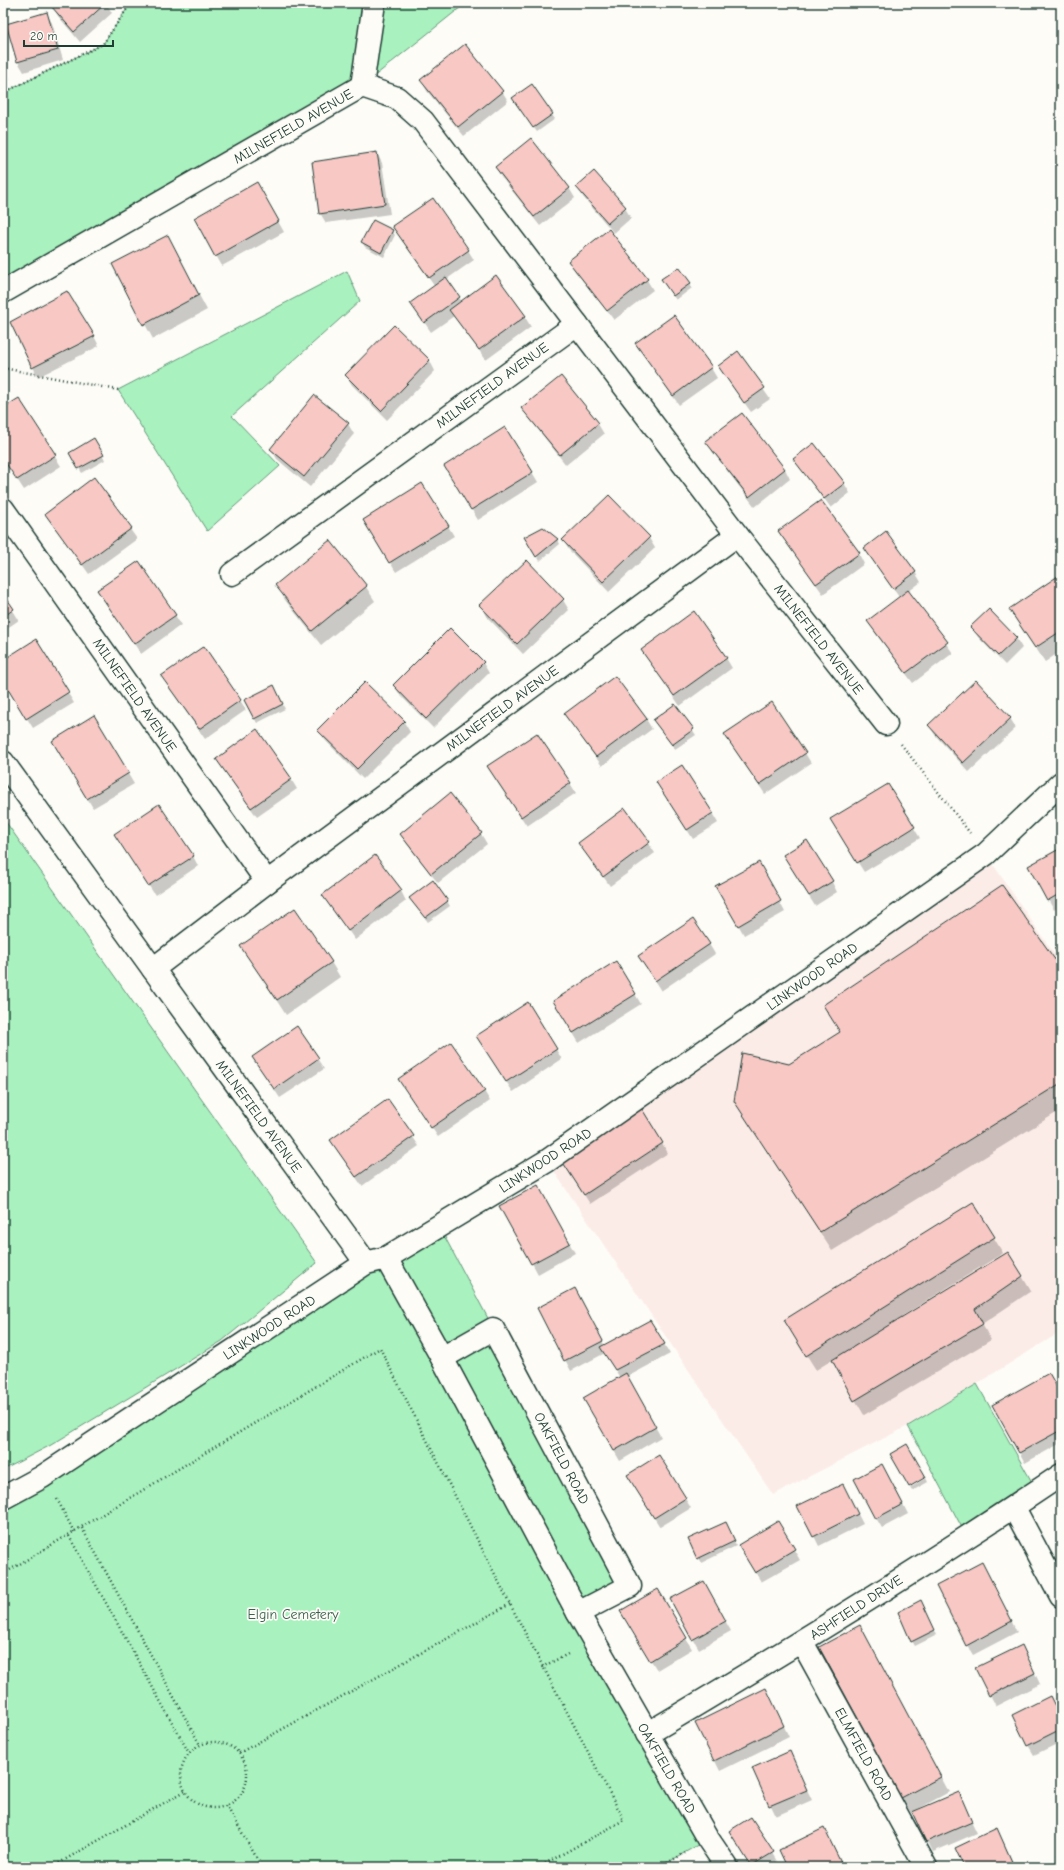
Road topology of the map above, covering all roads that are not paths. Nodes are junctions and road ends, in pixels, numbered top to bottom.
1 (374, 3) edge
2 (362, 86) junction
3 (3, 292) edge
4 (576, 324) junction
5 (3, 509) edge
6 (737, 535) junction
7 (232, 574) dead end
8 (886, 724) road end
9 (3, 762) edge
10 (1061, 783) edge
11 (267, 882) junction
12 (153, 968) junction
13 (376, 1261) junction
14 (442, 1358) junction
15 (1061, 1475) edge
16 (3, 1498) edge
17 (1014, 1508) junction
18 (1061, 1596) edge
19 (578, 1613) junction
20 (802, 1642) junction
21 (647, 1734) junction
22 (727, 1867) edge
23 (926, 1867) edge

1 - 2 street
2 - 3 street, MILNEFIELD AVENUE
2 - 4 street, MILNEFIELD AVENUE
4 - 6 street, MILNEFIELD AVENUE
4 - 7 street, MILNEFIELD AVENUE
5 - 11 street, MILNEFIELD AVENUE
6 - 8 street, MILNEFIELD AVENUE
6 - 11 street, MILNEFIELD AVENUE
9 - 12 street, MILNEFIELD AVENUE
10 - 13 street, LINKWOOD ROAD
11 - 12 street, MILNEFIELD AVENUE
12 - 13 street, MILNEFIELD AVENUE
13 - 14 street, OAKFIELD ROAD
13 - 16 street, LINKWOOD ROAD
14 - 19 street, OAKFIELD ROAD
14 - 19 street, OAKFIELD ROAD
15 - 17 street, ASHFIELD DRIVE
17 - 18 street
17 - 20 street, ASHFIELD DRIVE
19 - 21 street, OAKFIELD ROAD
20 - 21 street, ASHFIELD DRIVE
20 - 23 street, ELMFIELD ROAD
21 - 22 street, OAKFIELD ROAD

